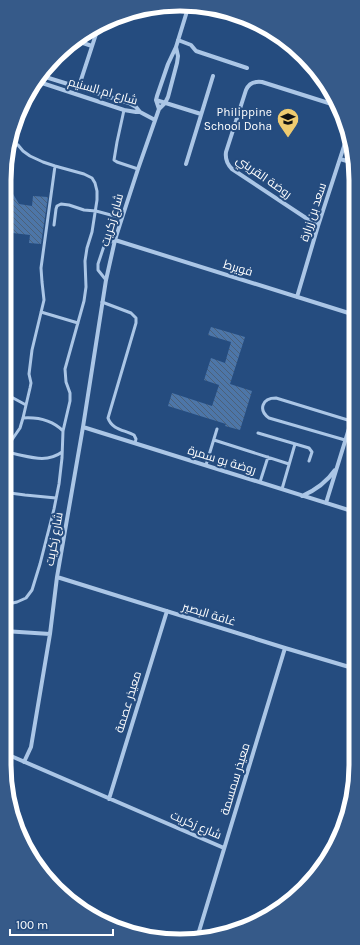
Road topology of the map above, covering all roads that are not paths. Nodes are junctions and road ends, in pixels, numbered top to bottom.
1 (187, 11) edge
2 (96, 34) edge
3 (178, 40) junction
4 (82, 42) edge
5 (92, 46) junction
6 (176, 48) junction
7 (247, 68) dead end
8 (213, 76) dead end
9 (46, 77) edge
10 (42, 83) edge
11 (79, 87) junction
12 (77, 94) junction
13 (156, 100) junction
14 (165, 103) junction
15 (331, 104) edge
16 (159, 109) junction
17 (124, 110) junction
18 (140, 112) junction
19 (201, 114) junction
20 (155, 120) junction
21 (345, 143) edge
22 (15, 144) edge
23 (340, 159) junction
24 (348, 161) edge
25 (186, 164) dead end
26 (55, 166) junction
27 (138, 169) junction
28 (96, 211) junction
29 (122, 218) junction
30 (54, 225) dead end
31 (318, 226) junction
32 (115, 240) junction
33 (106, 280) junction
34 (297, 297) junction
35 (102, 302) junction
36 (41, 312) junction
37 (349, 314) edge
38 (78, 323) junction
39 (11, 397) edge
40 (26, 405) junction
41 (23, 418) junction
42 (349, 419) edge
43 (83, 427) junction
44 (349, 427) edge
45 (217, 429) dead end
46 (63, 432) junction
47 (258, 433) dead end
48 (11, 440) edge
49 (214, 440) junction
50 (345, 440) junction
51 (135, 443) junction
52 (295, 444) junction
53 (62, 452) junction
54 (11, 453) edge
55 (268, 457) junction
56 (309, 461) dead end
57 (289, 464) junction
58 (206, 465) junction
59 (337, 467) junction
60 (260, 482) junction
61 (282, 489) junction
62 (11, 493) edge
63 (302, 496) junction
64 (56, 498) junction
65 (326, 503) junction
66 (349, 510) edge
67 (57, 577) junction
68 (11, 603) edge
69 (167, 611) junction
70 (11, 631) edge
71 (50, 634) junction
72 (285, 648) junction
73 (349, 667) edge
74 (11, 757) edge
75 (24, 762) junction
76 (109, 799) junction
77 (224, 848) junction
78 (197, 933) edge

1 - 3 street, شارع زكريت
2 - 5 street
3 - 6 street, شارع زكريت
3 - 7 street
4 - 5 street
5 - 11 street
6 - 13 street, شارع زكريت
6 - 14 street, شارع زكريت
8 - 19 street
9 - 11 street, شارع ام السنيم
10 - 12 street, شارع ام السنيم
11 - 12 street
11 - 18 street, شارع ام السنيم
12 - 17 street, شارع ام السنيم
13 - 14 street
13 - 16 street
14 - 16 street, شارع زكريت
14 - 19 street
15 - 31 street, روضة القريني
16 - 20 street, شارع زكريت
17 - 18 street, شارع ام السنيم
17 - 27 lane
18 - 20 street, شارع ام السنيم
19 - 25 street
20 - 27 street, شارع زكريت
21 - 23 street, سعد بن زرارة
22 - 26 lane
23 - 24 street
23 - 31 street, سعد بن زرارة
26 - 28 lane
26 - 36 lane
27 - 29 street, شارع زكريت
28 - 29 lane
28 - 30 lane
28 - 38 lane
29 - 32 street, شارع زكريت
31 - 34 street, سعد بن زرارة
32 - 33 street, شارع زكريت
32 - 33 lane
32 - 34 street, فويرط
33 - 35 street, شارع زكريت
34 - 37 street, فويرط
35 - 43 street, شارع زكريت
35 - 51 lane
36 - 38 lane
36 - 40 lane
38 - 46 lane
39 - 40 lane
40 - 41 lane
41 - 46 lane
41 - 48 lane
42 - 50 lane
43 - 51 street, روضة بو سمرة
43 - 67 street, شارع زكريت
44 - 50 street
45 - 49 lane
46 - 53 lane
47 - 52 lane
49 - 55 lane
49 - 58 lane
50 - 59 street
51 - 58 street, روضة بو سمرة
52 - 56 lane
52 - 57 lane
53 - 54 lane
53 - 64 lane
55 - 57 lane
55 - 60 lane
57 - 61 lane
58 - 60 street, روضة بو سمرة
59 - 63 street
59 - 65 street
60 - 61 street, روضة بو سمرة
61 - 63 street, روضة بو سمرة
62 - 64 lane
63 - 65 street, روضة بو سمرة
64 - 68 lane
65 - 66 street, روضة بو سمرة
67 - 69 street, غافة البصير
67 - 71 street, شارع زكريت
69 - 72 street, غافة البصير
69 - 76 street, معيذر عصمة
70 - 71 street
71 - 75 street, شارع زكريت
72 - 73 street, غافة البصير
72 - 77 street, معيذر سمسمة
74 - 75 street
75 - 76 street, شارع زكريت
76 - 77 street, شارع زكريت
77 - 78 street, معيذر سمسمة

